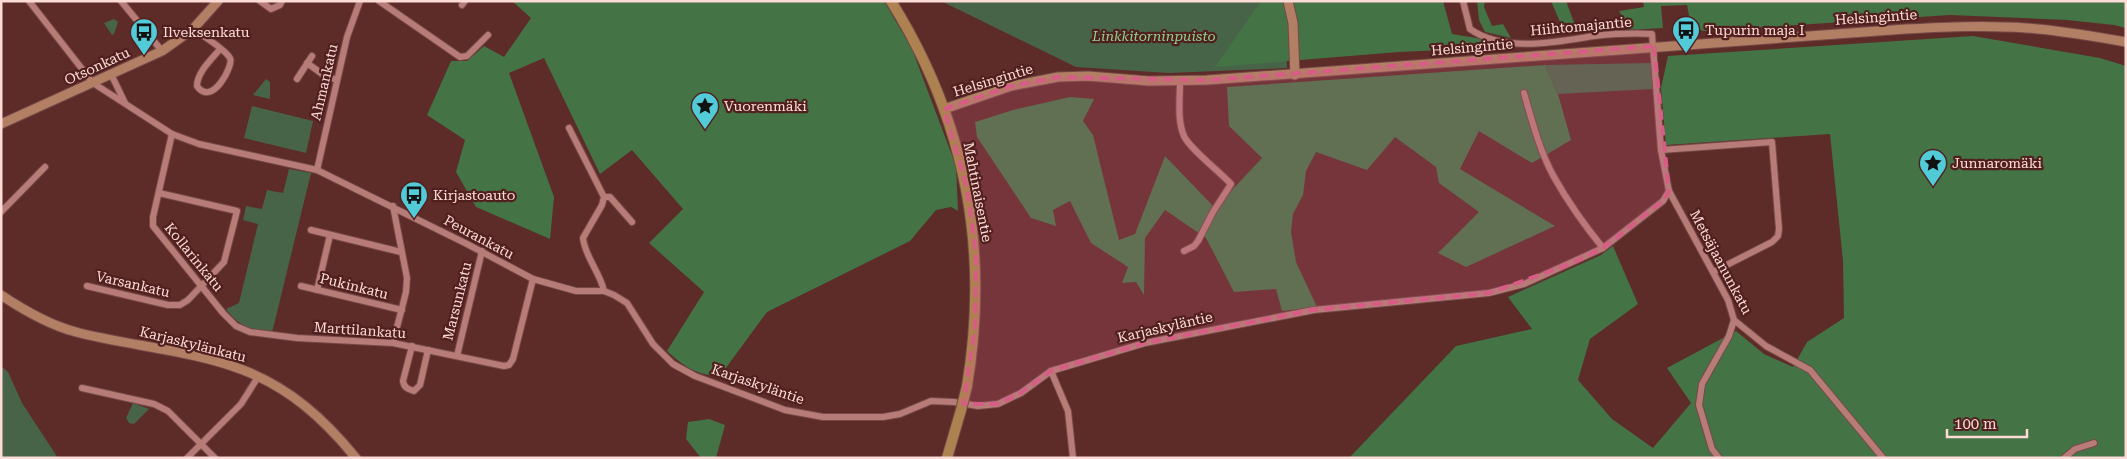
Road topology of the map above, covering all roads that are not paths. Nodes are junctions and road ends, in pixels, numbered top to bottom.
1 (29, 1) edge
2 (121, 1) edge
3 (218, 1) edge
4 (260, 1) edge
5 (282, 1) edge
6 (360, 1) edge
7 (378, 1) edge
8 (892, 1) edge
9 (1288, 1) edge
10 (1464, 1) edge
11 (193, 29) junction
12 (488, 35) dead end
13 (2126, 42) edge
14 (1654, 46) junction
15 (220, 49) junction
16 (162, 51) junction
17 (312, 56) dead end
18 (307, 63) junction
19 (111, 74) junction
20 (1295, 75) junction
21 (297, 79) dead end
22 (337, 80) junction
23 (1180, 81) junction
24 (93, 83) junction
25 (1524, 93) dead end
26 (125, 103) junction
27 (944, 109) junction
28 (1, 124) edge
29 (569, 128) dead end
30 (172, 134) junction
31 (1661, 150) junction
32 (45, 168) dead end
33 (317, 170) junction
34 (1669, 190) junction
35 (159, 193) junction
36 (604, 197) junction
37 (393, 206) junction
38 (1, 212) edge
39 (632, 222) dead end
40 (311, 230) dead end
41 (330, 235) junction
42 (1602, 248) junction
43 (482, 251) junction
44 (1184, 251) dead end
45 (402, 252) junction
46 (1713, 272) junction
47 (533, 279) junction
48 (87, 286) dead end
49 (202, 286) junction
50 (301, 286) dead end
51 (318, 290) junction
52 (604, 291) junction
53 (1, 295) edge
54 (402, 310) junction
55 (1734, 320) junction
56 (268, 335) joint
57 (393, 343) junction
58 (412, 346) junction
59 (428, 350) junction
60 (663, 355) joint
61 (456, 356) junction
62 (1051, 371) junction
63 (258, 377) junction
64 (82, 388) dead end
65 (2094, 443) dead end
66 (202, 444) junction
67 (187, 458) edge
68 (215, 458) edge
69 (356, 458) edge
70 (947, 458) edge
71 (1073, 458) edge
72 (1719, 458) edge
73 (1883, 458) edge
74 (2064, 458) edge

1 - 24 street
2 - 16 street
3 - 11 main road, Otsonkatu
4 - 5 street
6 - 22 street, Ahmankatu
7 - 12 street
8 - 27 main road, Helsingintie
9 - 20 main road
10 - 14 street, Hiihtomajantie
11 - 15 street
11 - 16 main road, Otsonkatu
13 - 14 main road, Helsingintie
14 - 20 main road, Helsingintie
14 - 31 street, Metsäjaanunkatu
15 - 15 street
16 - 19 main road, Otsonkatu
17 - 18 street
18 - 21 street
18 - 22 street
19 - 24 main road, Otsonkatu
19 - 26 street
20 - 23 main road, Helsingintie
22 - 33 street, Ahmankatu
23 - 27 main road, Helsingintie
23 - 44 street
24 - 26 street, Peurankatu
24 - 28 main road, Otsonkatu
25 - 42 street
26 - 30 street, Peurankatu
27 - 70 main road, Mahtinaisentie, bridge
29 - 36 street
30 - 33 street, Peurankatu
30 - 35 street, Kollarinkatu
31 - 34 street, Metsäjaanunkatu
31 - 46 street
32 - 38 street
33 - 37 street, Peurankatu
34 - 42 street, Karjaskyläntie
34 - 46 street, Metsäjaanunkatu
35 - 49 street, Kollarinkatu
35 - 49 street, Varsankatu
36 - 39 street
36 - 52 street
37 - 43 street, Peurankatu
37 - 45 street
40 - 41 street
41 - 45 street
41 - 51 street
42 - 62 street, Karjaskyläntie
43 - 47 street, Peurankatu
43 - 61 street, Marsunkatu
45 - 54 street
46 - 55 street, Metsäjaanunkatu
47 - 52 street, Peurankatu
47 - 61 street, Marttilankatu
48 - 49 street, Varsankatu
49 - 56 street, Kollarinkatu
50 - 51 street, Pukinkatu
51 - 54 street, Pukinkatu
52 - 60 street, Peurankatu
53 - 63 main road, Karjaskylänkatu
54 - 57 street
55 - 72 street
55 - 73 street, Metsäjaanunkatu
56 - 57 street, Marttilankatu
57 - 58 street, Marttilankatu
58 - 59 street, Marttilankatu
58 - 59 street
59 - 61 street, Marttilankatu
60 - 62 street, Karjaskyläntie
62 - 71 street
63 - 66 street
63 - 69 main road, Karjaskylänkatu
64 - 66 street
65 - 74 street
66 - 67 street
66 - 68 street

